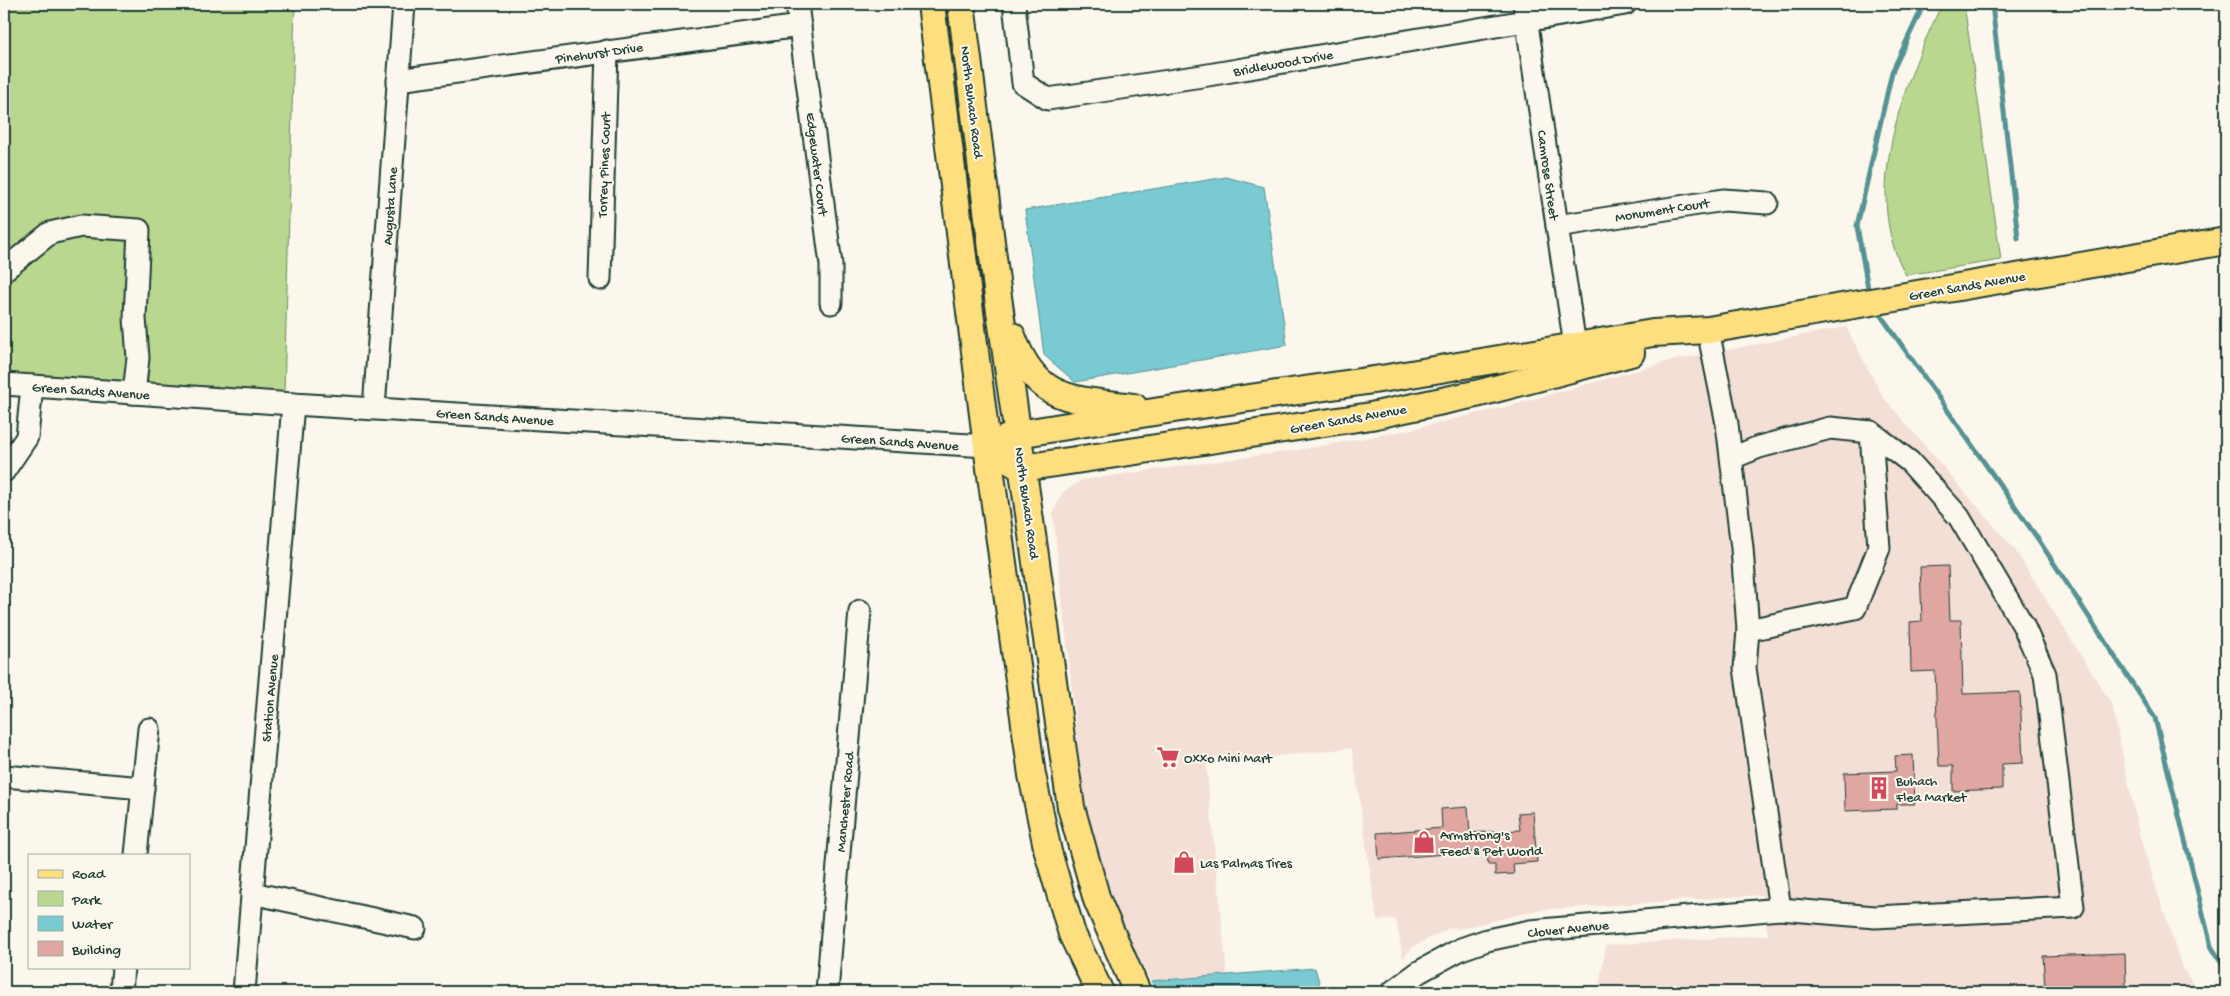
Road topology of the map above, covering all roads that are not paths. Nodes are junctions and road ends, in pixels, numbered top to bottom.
1 (404, 4) edge
2 (797, 4) edge
3 (931, 4) edge
4 (961, 4) edge
5 (1014, 4) edge
6 (1625, 4) edge
7 (1525, 12) edge
8 (800, 26) junction
9 (606, 50) junction
10 (398, 80) junction
11 (1767, 203) dead end
12 (1557, 226) junction
13 (2226, 241) edge
14 (4, 270) edge
15 (600, 279) dead end
16 (998, 297) junction
17 (831, 303) dead end
18 (1708, 330) junction
19 (1575, 346) junction
20 (4, 384) edge
21 (32, 386) junction
22 (134, 393) junction
23 (293, 404) junction
24 (374, 408) junction
25 (1160, 411) junction
26 (1871, 432) junction
27 (1018, 434) junction
28 (987, 446) junction
29 (1732, 458) junction
30 (1022, 468) junction
31 (4, 471) edge
32 (860, 611) dead end
33 (1748, 630) junction
34 (1026, 728) junction
35 (149, 729) dead end
36 (4, 776) edge
37 (143, 788) junction
38 (1071, 807) junction
39 (136, 854) edge
40 (252, 893) junction
41 (1780, 909) junction
42 (415, 928) dead end
43 (123, 968) edge
44 (120, 992) edge
45 (244, 992) edge
46 (827, 992) edge
47 (1100, 992) edge
48 (1137, 992) edge
49 (1392, 992) edge

1 - 10 street, Augusta Lane
2 - 8 street, Edgewater Court
3 - 28 main road
4 - 16 main road, North Buhach Road
5 - 7 street, Bridlewood Drive
6 - 7 street, Bridlewood Drive
7 - 12 street, Camrose Street
8 - 9 street, Pinehurst Drive
8 - 17 street, Edgewater Court
9 - 10 street, Pinehurst Drive
9 - 15 street, Torrey Pines Court
10 - 24 street, Augusta Lane
11 - 12 street, Monument Court
12 - 19 street, Camrose Street
13 - 18 main road, Green Sands Avenue
14 - 22 street
16 - 25 main road
16 - 27 main road, North Buhach Road
18 - 19 main road, Green Sands Avenue
18 - 29 street
18 - 30 main road, Green Sands Avenue
19 - 25 main road, Green Sands Avenue
20 - 21 street, Green Sands Avenue
21 - 22 street, Green Sands Avenue
21 - 31 street
22 - 23 street, Green Sands Avenue
23 - 24 street, Green Sands Avenue
23 - 40 street, Station Avenue
24 - 28 street, Green Sands Avenue
25 - 27 main road, Green Sands Avenue
26 - 29 street
26 - 33 street
26 - 41 street, Clover Avenue
27 - 28 main road, Green Sands Avenue
27 - 30 main road, North Buhach Road
28 - 30 main road, Green Sands Avenue
28 - 34 main road
29 - 33 street
30 - 38 main road, North Buhach Road
32 - 46 street, Manchester Road
33 - 41 street
34 - 38 main road
34 - 47 main road
35 - 37 street
36 - 37 street
37 - 39 street
38 - 48 main road, North Buhach Road
40 - 42 street
40 - 45 street, Station Avenue
41 - 49 street, Clover Avenue
43 - 44 street

